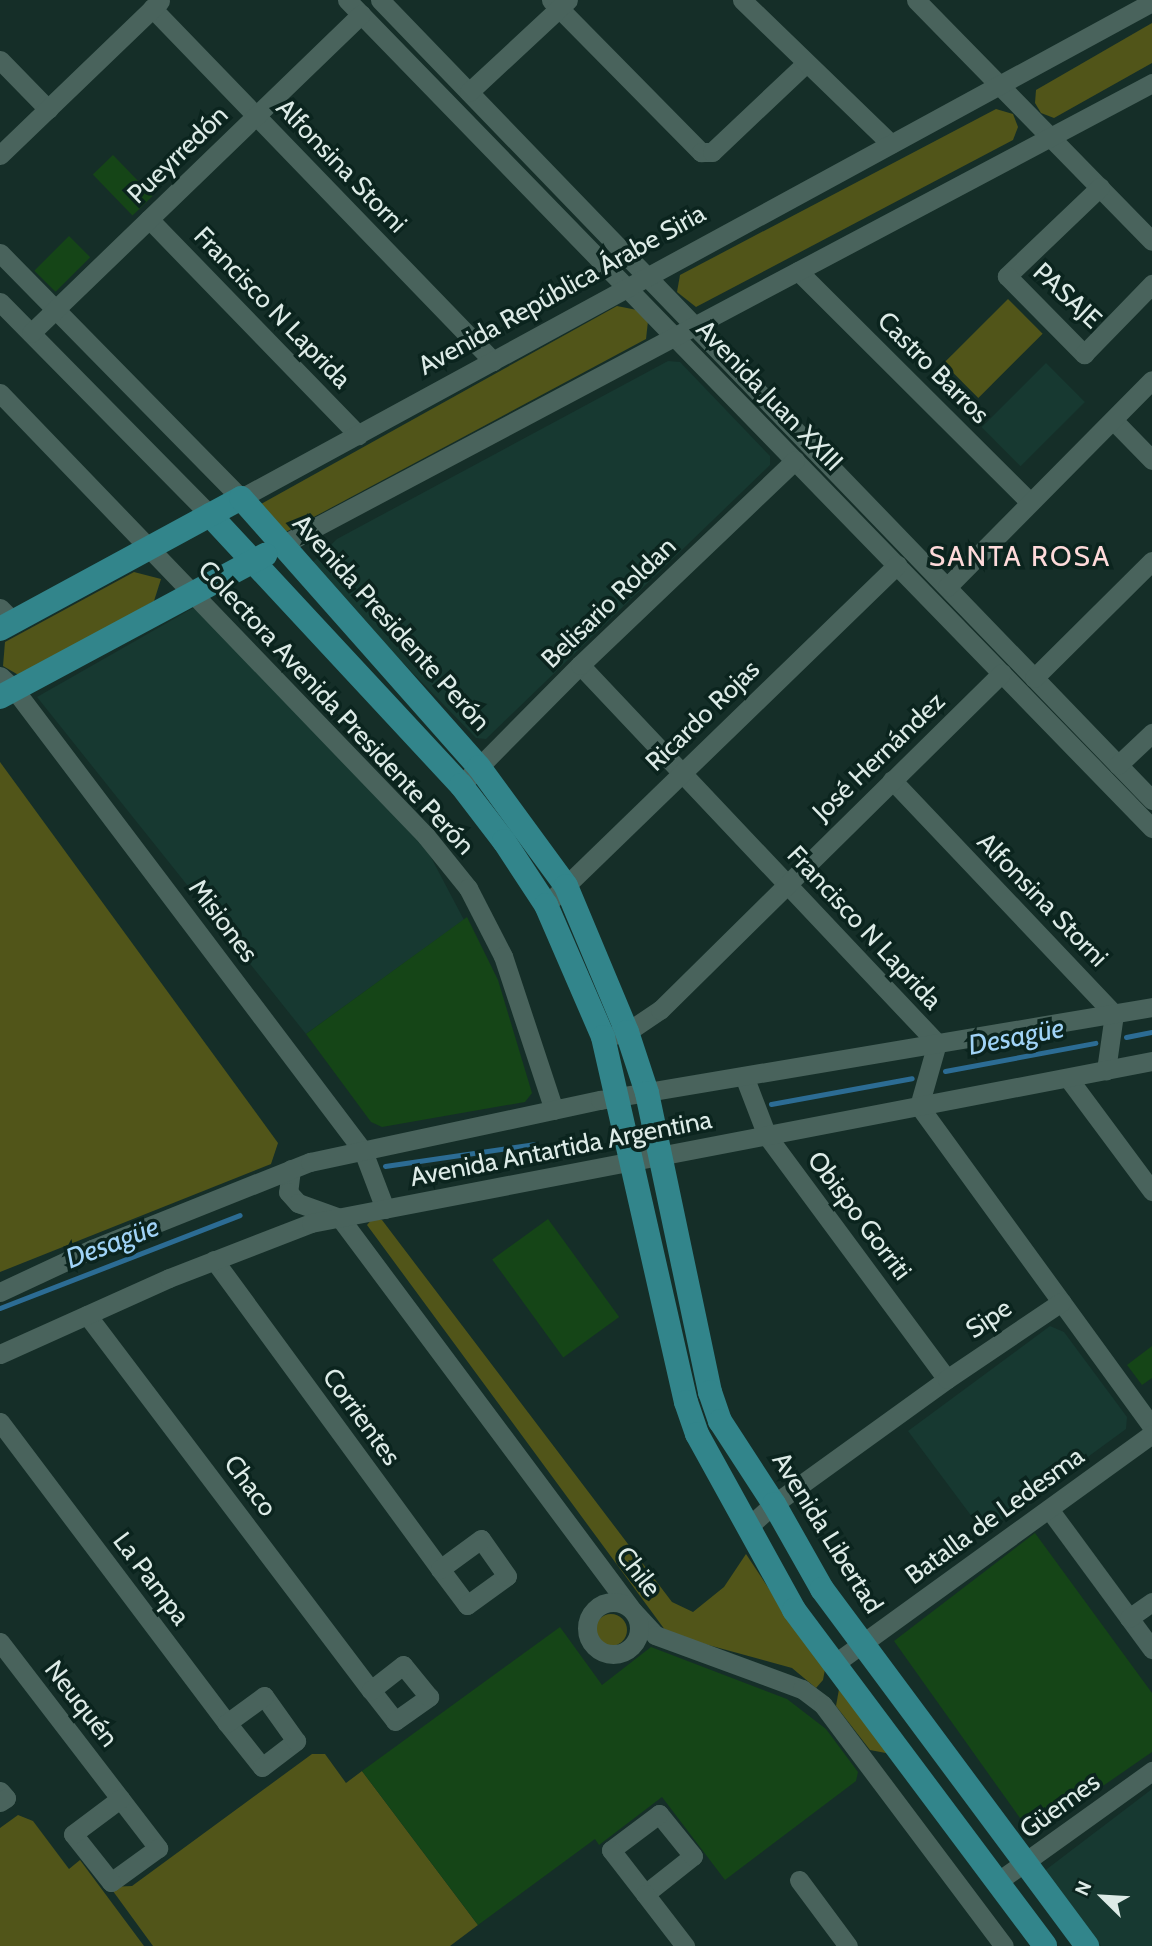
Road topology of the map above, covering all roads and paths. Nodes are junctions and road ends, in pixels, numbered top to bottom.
1 (380, 0) edge
2 (742, 0) edge
3 (916, 0) edge
4 (1152, 2) edge
5 (559, 3) edge
6 (157, 4) edge
7 (354, 7) edge
8 (0, 60) edge
9 (805, 64) junction
10 (1152, 83) edge
11 (999, 85) junction
12 (469, 92) junction
13 (48, 109) junction
14 (256, 116) junction
15 (1052, 137) junction
16 (891, 144) junction
17 (0, 155) edge
18 (1100, 187) junction
19 (149, 219) junction
20 (1152, 241) edge
21 (0, 253) edge
22 (798, 271) junction
23 (647, 277) junction
24 (1152, 284) edge
25 (627, 288) junction
26 (0, 302) edge
27 (55, 309) junction
28 (694, 326) junction
29 (31, 333) junction
30 (674, 337) junction
31 (493, 361) junction
32 (1152, 380) edge
33 (0, 393) edge
34 (1113, 420) junction
35 (358, 435) junction
36 (795, 460) junction
37 (1152, 460) edge
38 (241, 498) junction
39 (1031, 502) junction
40 (210, 515) junction
41 (282, 545) junction
42 (150, 548) junction
43 (253, 561) junction
44 (1152, 561) edge
45 (897, 565) junction
46 (947, 587) junction
47 (193, 593) junction
48 (5, 619) edge
49 (580, 665) junction
50 (1002, 673) junction
51 (1034, 678) junction
52 (5, 687) edge
53 (1152, 733) edge
54 (1118, 765) junction
55 (479, 767) junction
56 (682, 773) junction
57 (892, 780) junction
58 (461, 785) junction
59 (1152, 800) edge
60 (1152, 828) edge
61 (787, 884) junction
62 (566, 886) junction
63 (547, 905) junction
64 (1152, 1007) edge
65 (1114, 1014) junction
66 (627, 1032) junction
67 (603, 1037) junction
68 (937, 1043) junction
69 (1152, 1061) edge
70 (1106, 1070) junction
71 (744, 1076) junction
72 (1068, 1078) junction
73 (647, 1093) junction
74 (618, 1097) junction
75 (919, 1106) junction
76 (554, 1110) junction
77 (767, 1136) junction
78 (363, 1150) junction
79 (660, 1156) junction
80 (633, 1161) junction
81 (291, 1169) junction
82 (1152, 1191) edge
83 (385, 1209) junction
84 (340, 1218) junction
85 (214, 1260) junction
86 (0, 1292) edge
87 (1061, 1302) junction
88 (87, 1315) junction
89 (0, 1354) edge
90 (947, 1379) junction
91 (0, 1422) edge
92 (1152, 1427) edge
93 (1152, 1434) edge
94 (774, 1504) junction
95 (1049, 1509) junction
96 (747, 1528) junction
97 (440, 1569) junction
98 (1152, 1602) edge
99 (1129, 1618) junction
100 (0, 1642) edge
101 (863, 1643) junction
102 (1152, 1649) edge
103 (834, 1664) junction
104 (371, 1690) dead end
105 (228, 1723) junction
106 (1152, 1771) edge
107 (0, 1791) edge
108 (120, 1799) dead end
109 (0, 1802) edge
110 (1026, 1863) junction
111 (799, 1880) dead end
112 (997, 1882) junction
113 (645, 1894) junction
114 (685, 1946) edge
115 (848, 1946) edge
116 (1004, 1946) edge
117 (1045, 1946) edge
118 (1087, 1946) edge

1 - 12 street, Avenida Juan XXIII
2 - 9 street
3 - 11 street
4 - 11 street, Avenida República Árabe Siria
5 - 9 street
5 - 12 street
6 - 13 street
6 - 14 street, Alfonsina Storni
7 - 14 street, Pueyrredón
7 - 25 street, Avenida Juan XXIII
8 - 13 street
9 - 16 street
10 - 15 street
11 - 15 street
11 - 16 street, Avenida República Árabe Siria
12 - 23 street, Avenida Juan XXIII
13 - 17 street
14 - 19 street, Pueyrredón
14 - 31 street, Alfonsina Storni
15 - 18 street
15 - 22 street
16 - 23 street, Avenida República Árabe Siria
18 - 20 street
18 - 24 street, PASAJE
19 - 27 street, Pueyrredón
19 - 35 street, Francisco N Laprida
21 - 27 street, Avenida Presidente Perón
22 - 28 street
22 - 39 street, Castro Barros
23 - 25 street, Avenida República Árabe Siria
23 - 28 street, Avenida Juan XXIII
25 - 30 street, Avenida Juan XXIII
25 - 31 street, Avenida República Árabe Siria
26 - 29 street
27 - 29 street, Pueyrredón
27 - 38 street, Avenida Presidente Perón
28 - 30 street
28 - 46 street, Avenida Juan XXIII
29 - 40 street
30 - 36 street, Avenida Juan XXIII
30 - 41 street
31 - 35 street, Avenida República Árabe Siria
32 - 34 street
33 - 42 street, Colectora Avenida Presidente Perón
34 - 37 street
34 - 39 street
35 - 38 street, Avenida República Árabe Siria
36 - 45 street, Avenida Juan XXIII
36 - 49 street, Belisario Roldan
38 - 40 main road, Avenida República Árabe Siria
38 - 41 main road, Avenida Presidente Perón
39 - 46 street
40 - 42 main road, Avenida República Árabe Siria
40 - 43 main road
41 - 43 main road
41 - 55 main road, Avenida Presidente Perón
42 - 47 street, Colectora Avenida Presidente Perón
42 - 48 main road, Avenida República Árabe Siria
43 - 47 main road
43 - 58 main road
44 - 51 street
45 - 50 street, Avenida Juan XXIII
45 - 56 street, Ricardo Rojas
46 - 51 street, Avenida Juan XXIII
47 - 52 main road
47 - 76 street, Colectora Avenida Presidente Perón
49 - 55 street, Belisario Roldan
49 - 56 street, Francisco N Laprida
50 - 57 street, José Hernández
50 - 60 street, Avenida Juan XXIII
51 - 54 street, Avenida Juan XXIII
52 - 78 street, Misiones
53 - 54 street
54 - 59 street, Avenida Juan XXIII
55 - 58 street, Belisario Roldan
55 - 62 main road, Avenida Presidente Perón
56 - 61 street, Francisco N Laprida
56 - 62 street, Ricardo Rojas
57 - 61 street, José Hernández
57 - 65 street, Alfonsina Storni
58 - 63 main road
61 - 66 street, José Hernández
61 - 68 street, Francisco N Laprida
62 - 63 street, Ricardo Rojas
62 - 66 main road, Avenida Presidente Perón
63 - 67 main road
64 - 65 street, Avenida Antartida Argentina
65 - 68 street, Avenida Antartida Argentina
65 - 70 street
66 - 67 street, José Hernández
66 - 73 main road, Avenida Presidente Perón
67 - 74 main road
68 - 71 street, Avenida Antartida Argentina
68 - 75 street, Francisco N Laprida
69 - 70 street, Avenida Antartida Argentina
70 - 72 street, Avenida Antartida Argentina
71 - 73 street, Avenida Antartida Argentina
71 - 77 street, Obispo Gorriti
72 - 75 street, Avenida Antartida Argentina
72 - 82 street
73 - 74 street, Avenida Antartida Argentina
73 - 79 main road, Avenida Libertad
74 - 76 street, Avenida Antartida Argentina
74 - 80 main road
75 - 77 street, Avenida Antartida Argentina
75 - 87 street
76 - 78 street, Avenida Antartida Argentina
77 - 79 street, Avenida Antartida Argentina
77 - 90 street, Obispo Gorriti
78 - 81 street, Avenida Antartida Argentina
78 - 83 street, Misiones
79 - 80 street, Avenida Antartida Argentina
79 - 94 main road, Avenida Libertad
80 - 83 street, Avenida Antartida Argentina
80 - 96 main road
81 - 84 street
81 - 86 street, Avenida Antartida Argentina
83 - 84 street, Avenida Antartida Argentina
84 - 85 street, Avenida Antartida Argentina
84 - 116 street, Chile
85 - 88 street, Avenida Antartida Argentina
85 - 97 street, Corrientes
87 - 90 street, Sipe
87 - 92 street
88 - 89 street, Avenida Antartida Argentina
88 - 104 street, Chaco
90 - 94 street, Sipe
91 - 105 street, La Pampa
93 - 95 street, Batalla de Ledesma
94 - 96 street, Sipe
94 - 101 main road, Avenida Libertad
95 - 99 street
95 - 101 street, Batalla de Ledesma
96 - 103 main road
97 - 97 street, Corrientes
98 - 99 street
99 - 102 street
100 - 108 street, Neuquén
101 - 103 street, Batalla de Ledesma
101 - 110 main road, Avenida Libertad
103 - 112 main road
105 - 105 street, La Pampa
106 - 110 street, Güemes
107 - 109 street
110 - 112 street, Güemes
110 - 118 main road, Avenida Libertad
111 - 115 street
112 - 117 main road
113 - 113 street
113 - 114 street

